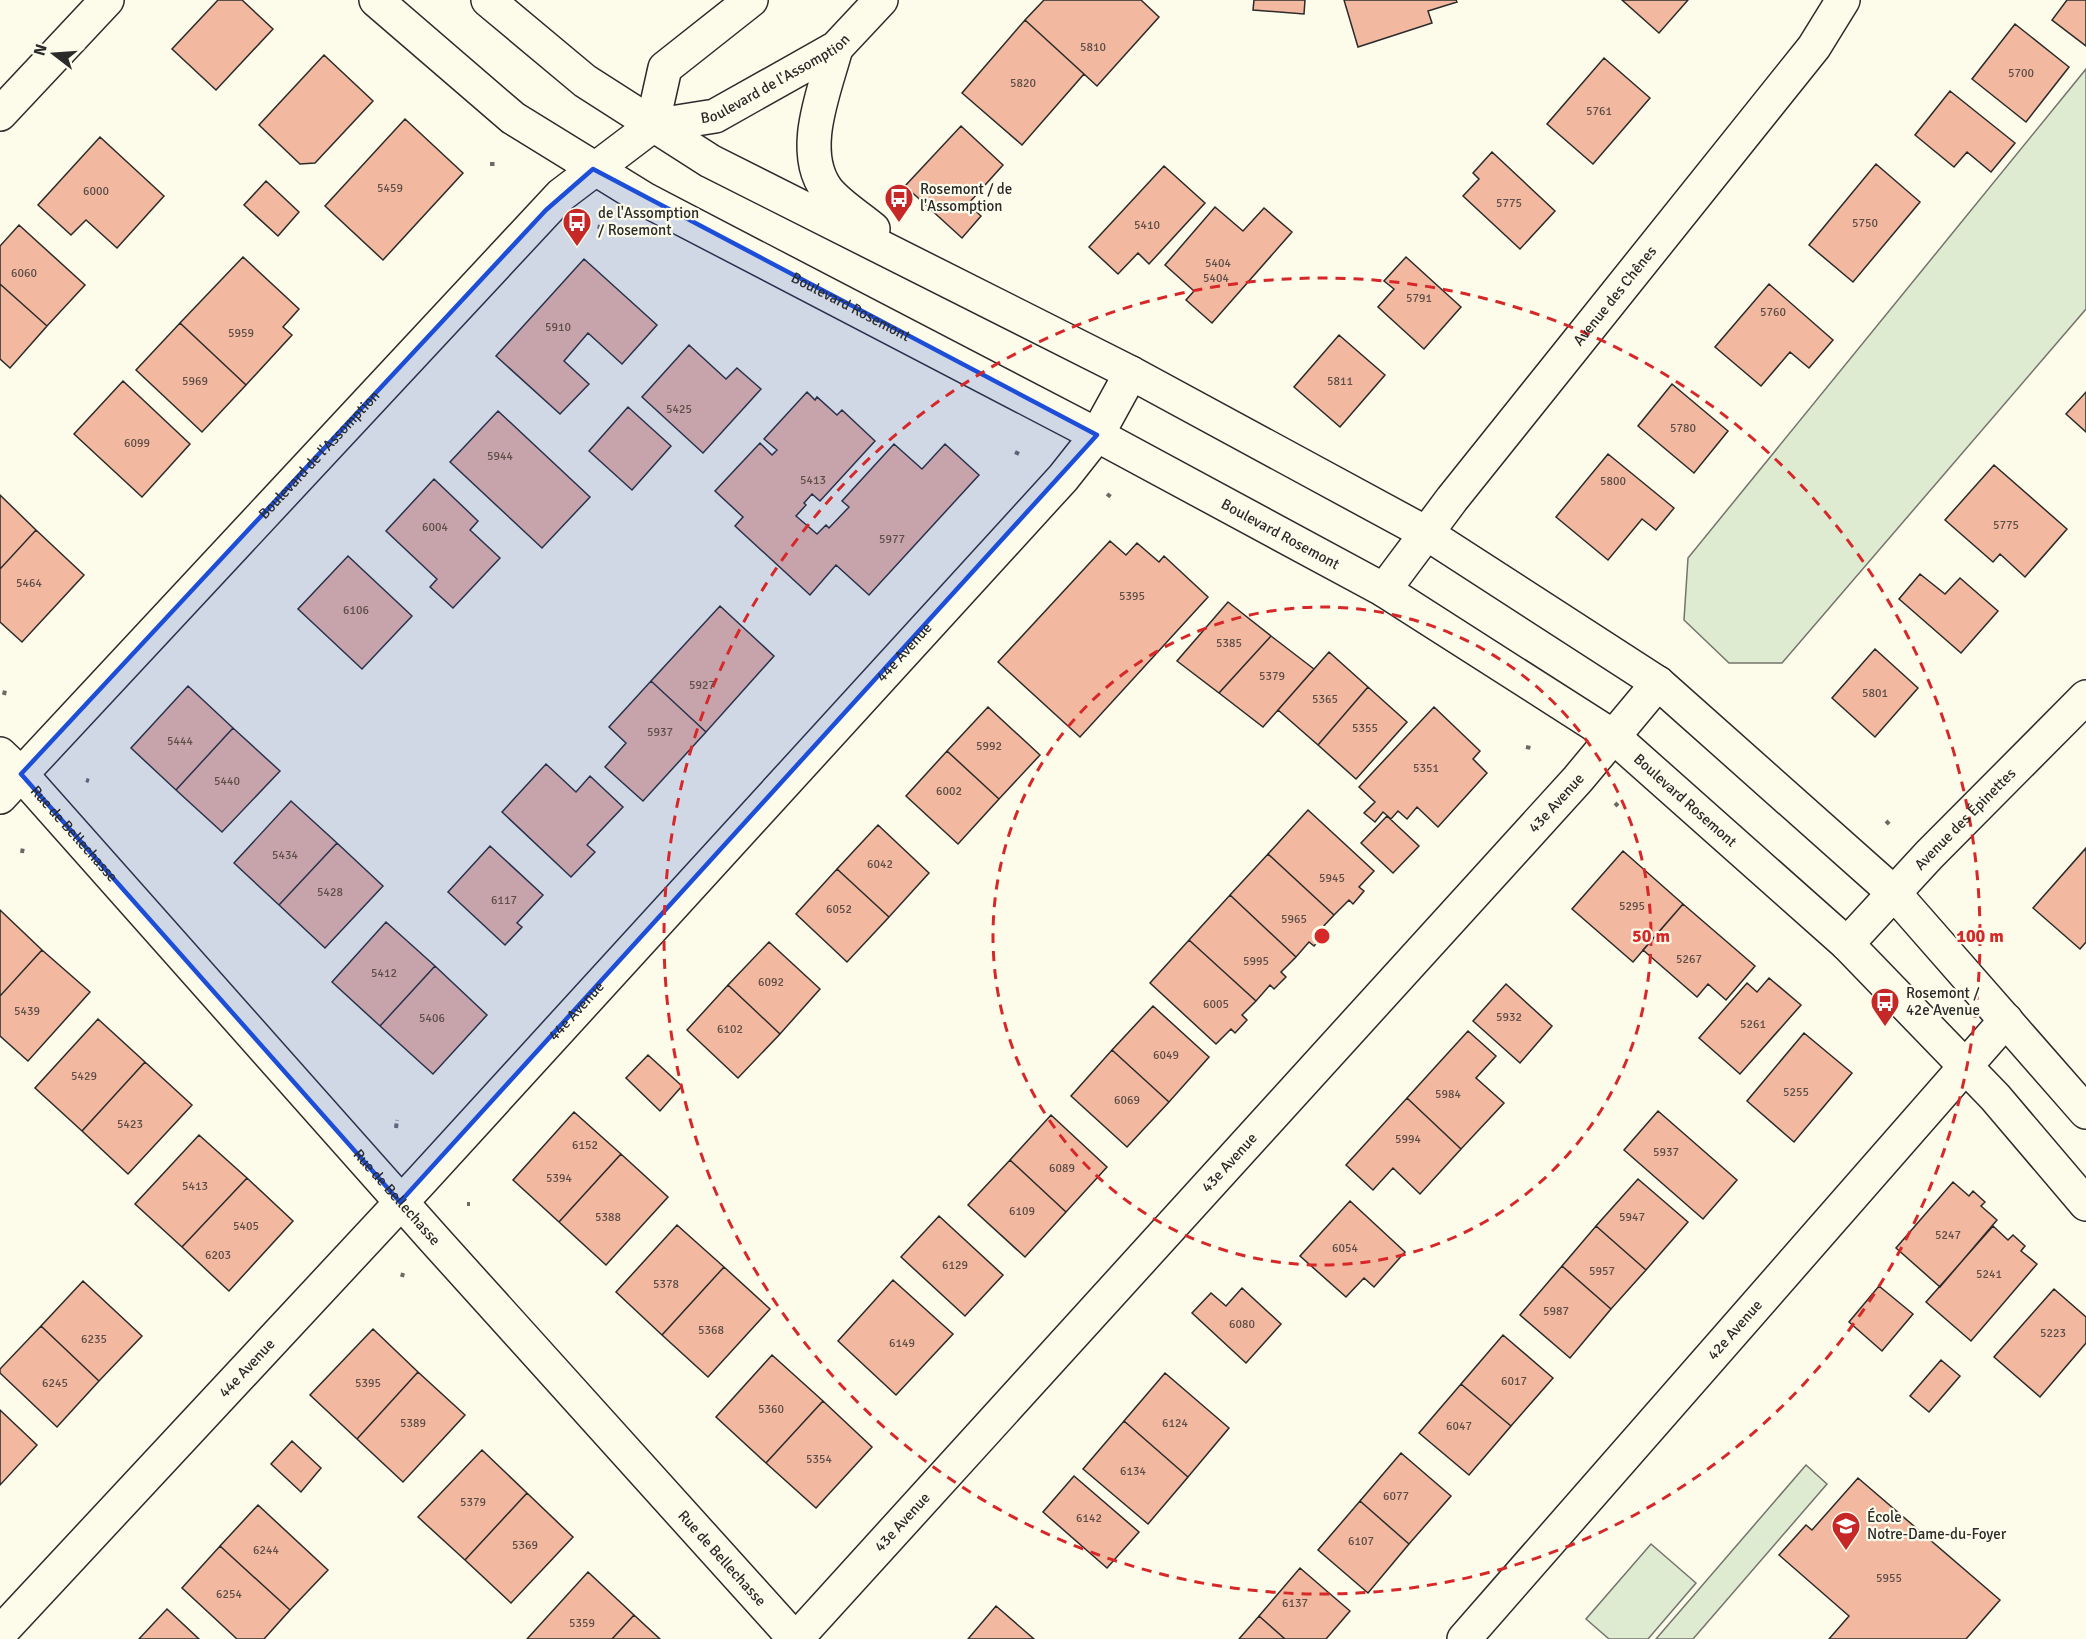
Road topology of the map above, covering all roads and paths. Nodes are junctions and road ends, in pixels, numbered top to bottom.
1 (107, 0) edge
2 (376, 0) edge
3 (488, 0) edge
4 (751, 0) edge
5 (881, 0) edge
6 (1843, 0) edge
7 (836, 48) junction
8 (0, 114) edge
9 (652, 126) junction
10 (593, 169) junction
11 (918, 265) junction
12 (1131, 373) junction
13 (1097, 435) junction
14 (1426, 533) junction
15 (1384, 590) junction
16 (1658, 683) junction
17 (2086, 697) edge
18 (1614, 737) junction
19 (7, 775) edge
20 (1886, 821) dead end
21 (1890, 825) dead end
22 (1894, 893) junction
23 (1847, 944) junction
24 (2007, 1020) junction
25 (1966, 1066) junction
26 (2086, 1113) edge
27 (397, 1120) dead end
28 (396, 1128) dead end
29 (400, 1202) junction
30 (2086, 1204) edge
31 (0, 1633) edge
32 (796, 1639) edge
33 (1464, 1639) edge

1 - 8 street
2 - 10 street, Boulevard Rosemont
3 - 9 street
4 - 9 street
5 - 7 street, Boulevard de l'Assomption
6 - 14 street, Avenue des Chênes
7 - 9 street, Boulevard de l'Assomption
7 - 11 street
9 - 10 street, Boulevard de l'Assomption
9 - 11 street
10 - 13 street, Boulevard Rosemont
10 - 19 street, Boulevard de l'Assomption
11 - 12 street
12 - 13 street, 44e Avenue
12 - 14 street
13 - 15 street, Boulevard Rosemont
13 - 29 street, 44e Avenue
14 - 15 street, Avenue des Chênes
14 - 16 street
15 - 18 street, Boulevard Rosemont
16 - 18 street, 43e Avenue
16 - 22 street
17 - 22 street, Avenue des Épinettes
18 - 23 street, Boulevard Rosemont
18 - 32 street, 43e Avenue
19 - 29 street, Rue de Bellechasse
20 - 21 path
22 - 23 street, Avenue des Épinettes
22 - 24 street
23 - 25 street, Boulevard Rosemont
24 - 25 street, 42e Avenue
24 - 26 street
25 - 30 street, Boulevard Rosemont
25 - 33 street, 42e Avenue
27 - 28 path
29 - 31 street, 44e Avenue
29 - 32 street, Rue de Bellechasse

